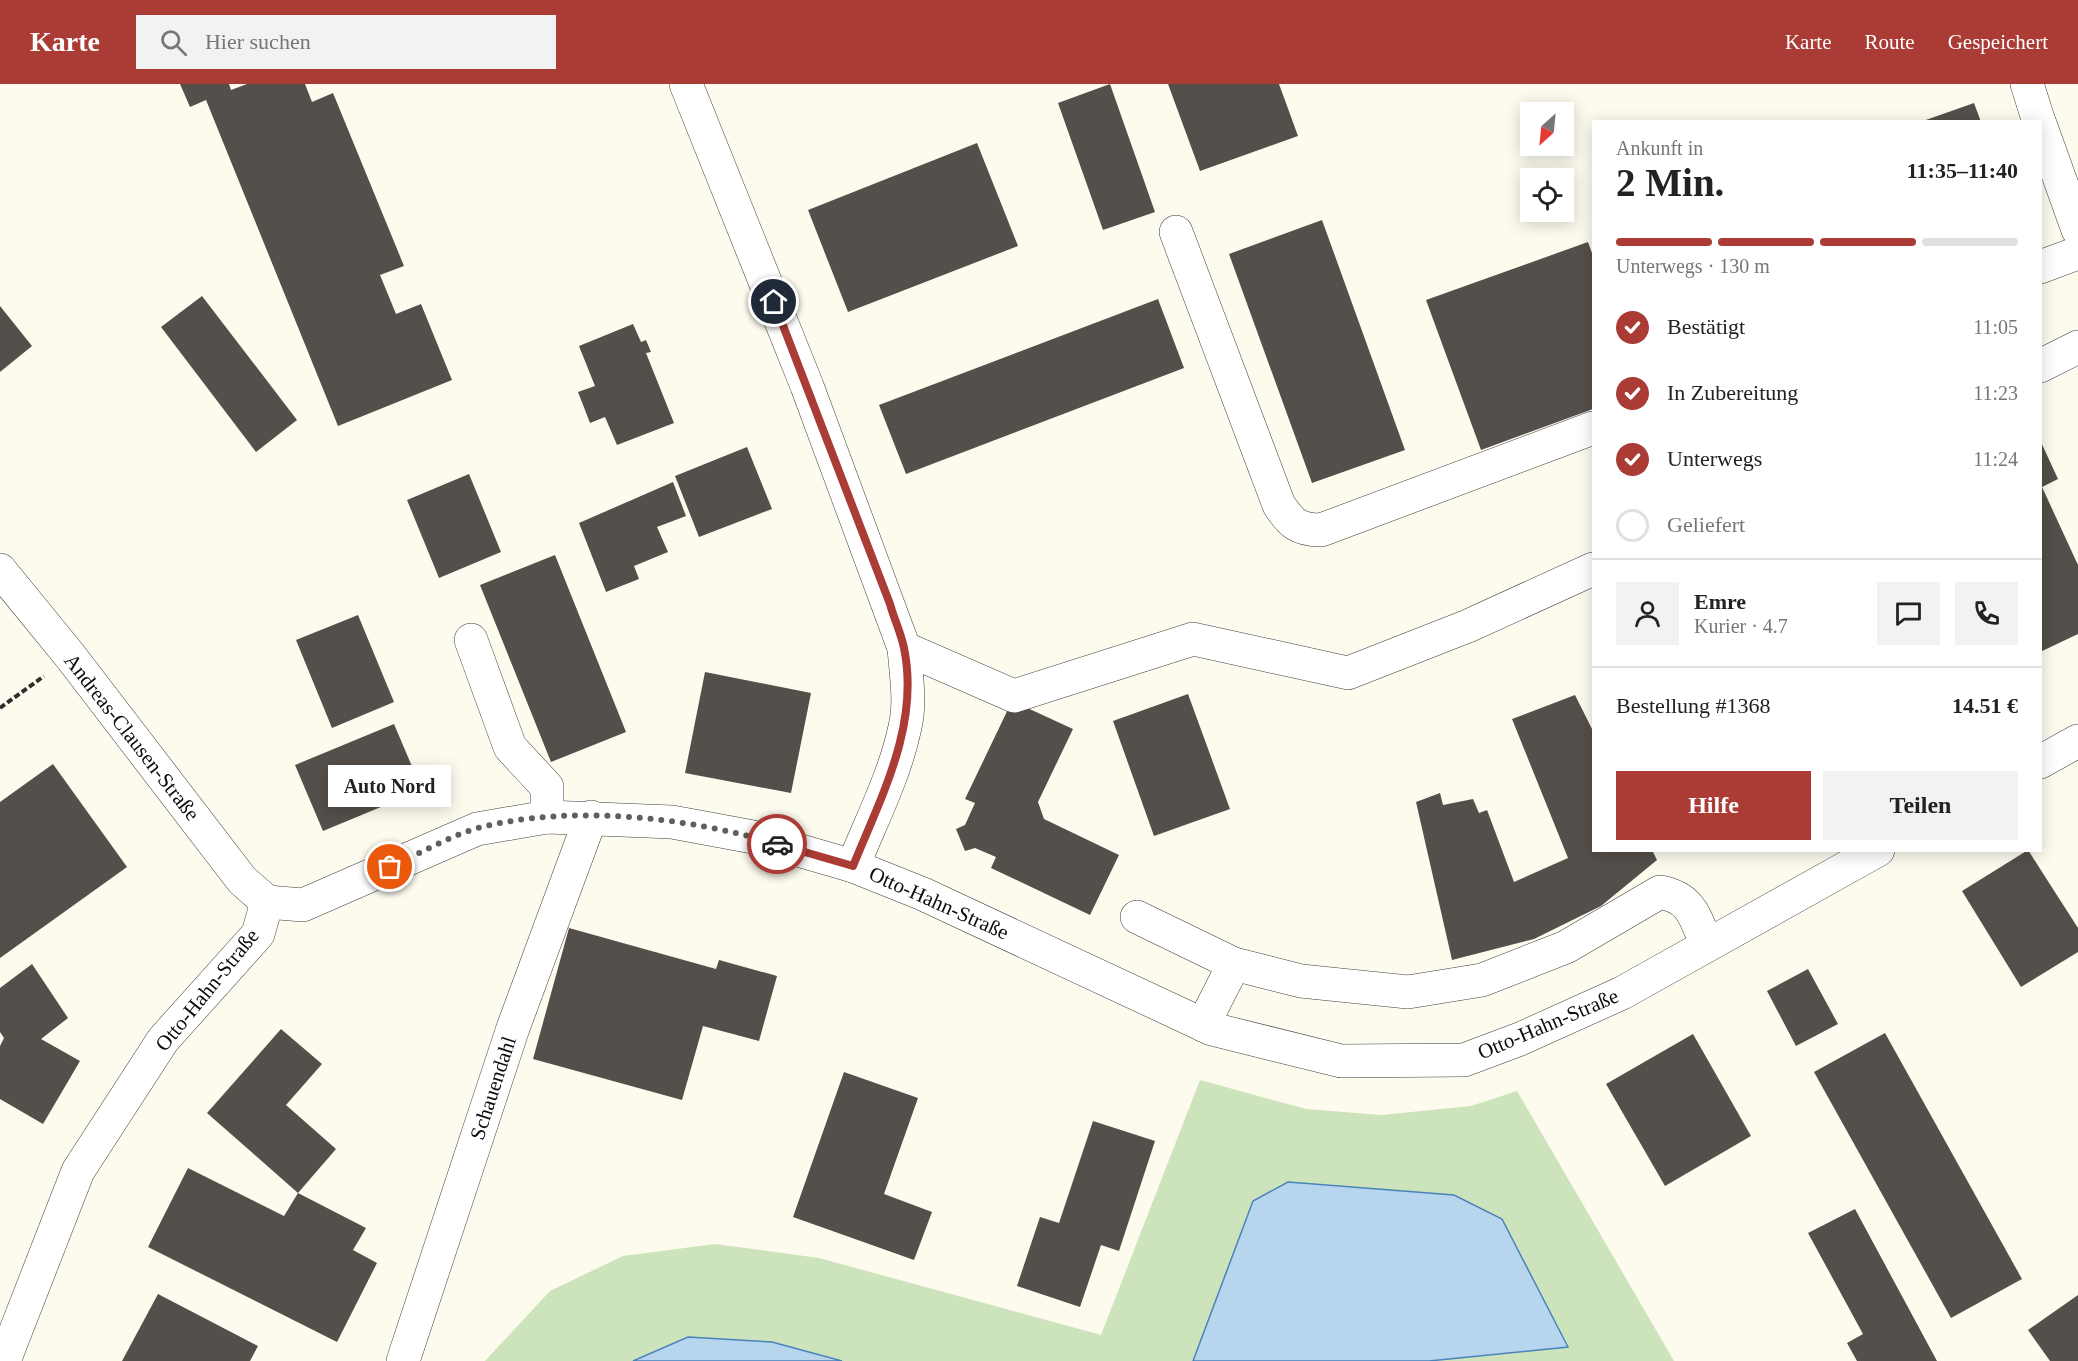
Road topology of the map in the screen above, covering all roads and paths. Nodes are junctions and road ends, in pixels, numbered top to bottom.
1 (686, 84) edge
2 (2026, 84) edge
3 (2039, 120) edge
4 (2042, 129) edge
5 (2078, 230) edge
6 (1176, 232) dead end
7 (2078, 254) edge
8 (2042, 266) edge
9 (2078, 346) edge
10 (2042, 365) edge
11 (1592, 428) edge
12 (1592, 569) edge
13 (0, 570) edge
14 (471, 640) dead end
15 (904, 648) junction
16 (71, 657) junction
17 (0, 708) edge
18 (2078, 741) edge
19 (2042, 761) edge
20 (547, 817) junction
21 (591, 817) junction
22 (1874, 852) edge
23 (853, 866) junction
24 (267, 902) junction
25 (1137, 917) dead end
26 (1706, 944) junction
27 (1234, 964) junction
28 (1203, 1025) junction
29 (8, 1359) edge
30 (403, 1361) edge

1 - 15 street
2 - 3 street
4 - 5 street
6 - 11 street
7 - 8 street
9 - 10 street
12 - 15 street
13 - 16 street, Andreas-Clausen-Straße
14 - 20 street
15 - 23 street
16 - 17 path
16 - 24 street, Andreas-Clausen-Straße
18 - 19 street
20 - 21 street, Otto-Hahn-Straße
20 - 24 street, Otto-Hahn-Straße
21 - 23 street, Otto-Hahn-Straße
21 - 30 street, Schauendahl
22 - 26 street, Otto-Hahn-Straße
23 - 28 street, Otto-Hahn-Straße
24 - 29 street, Otto-Hahn-Straße
25 - 27 street
26 - 27 street
26 - 28 street, Otto-Hahn-Straße
27 - 28 street

